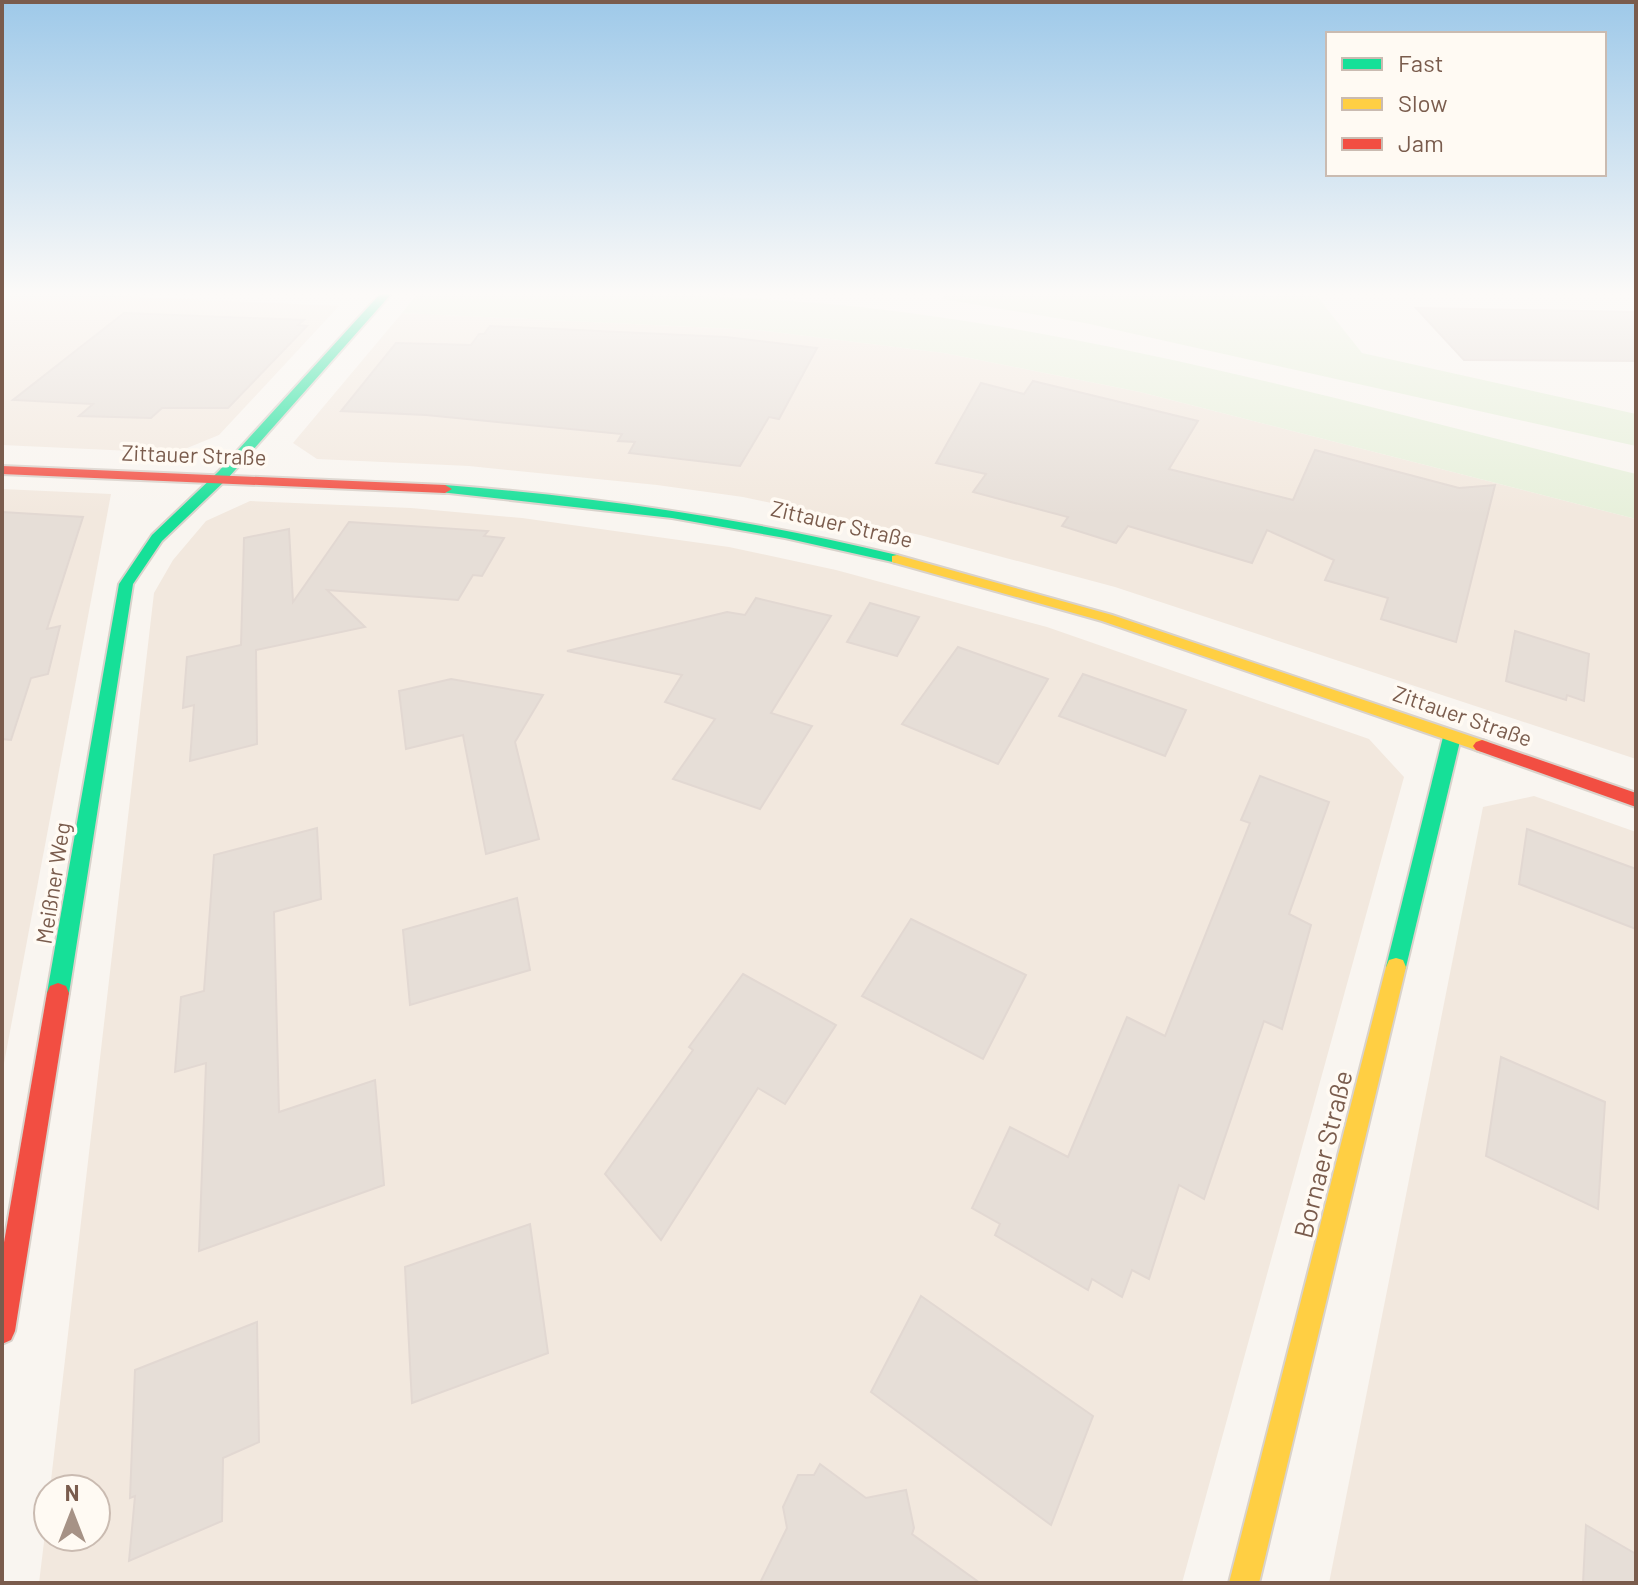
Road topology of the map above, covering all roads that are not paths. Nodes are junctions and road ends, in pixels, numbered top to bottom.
1 (320, 367) edge
2 (2, 470) edge
3 (219, 479) junction
4 (1452, 737) junction
5 (1636, 800) edge
6 (2, 1331) edge
7 (1244, 1583) edge

1 - 3 street, Meißner Weg
2 - 3 street, Zittauer Straße
3 - 4 street, Zittauer Straße
3 - 6 street, Meißner Weg
4 - 5 street, Zittauer Straße
4 - 7 street, Bornaer Straße

